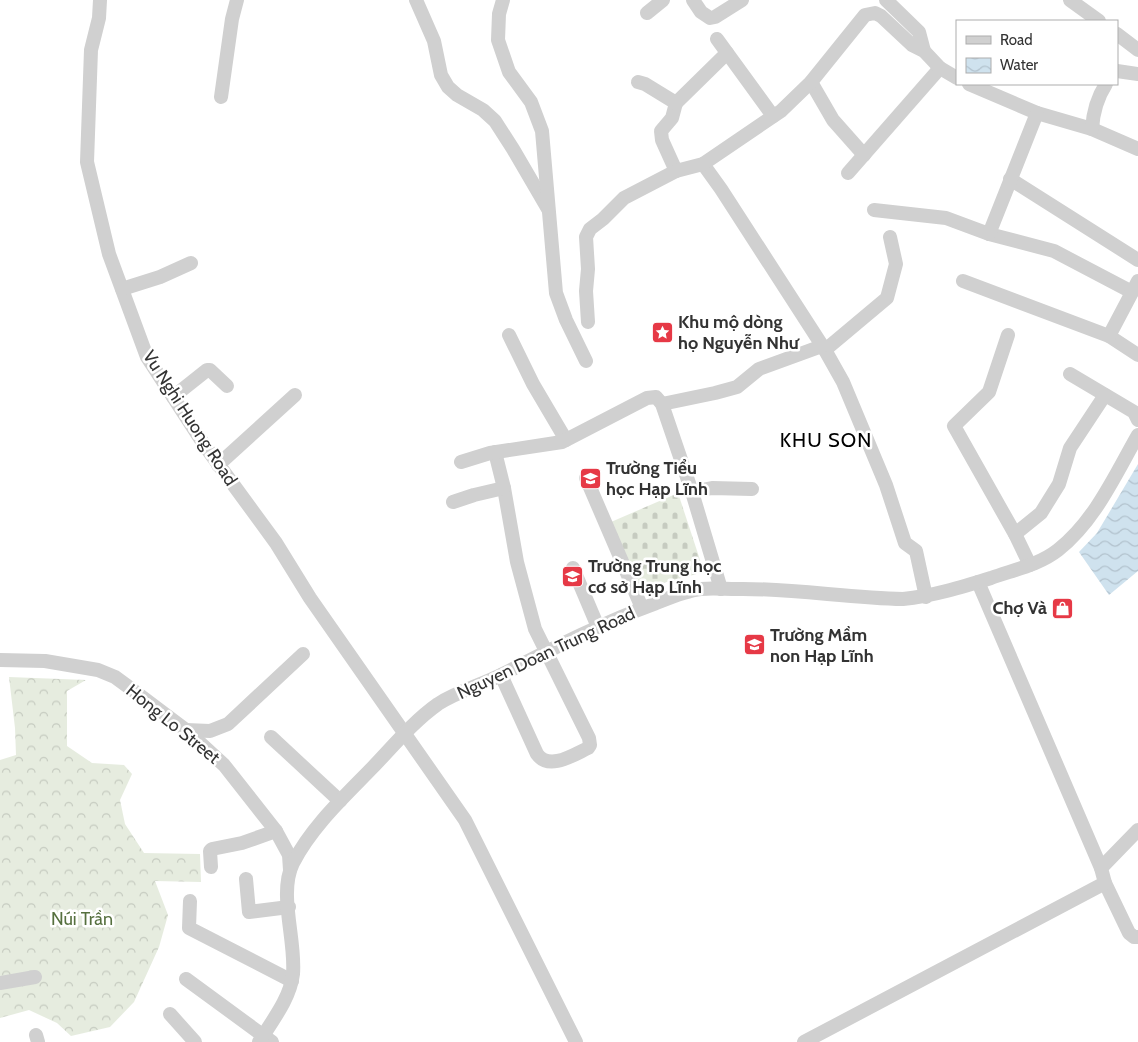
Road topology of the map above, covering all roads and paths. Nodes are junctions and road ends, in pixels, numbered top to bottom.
1 (100, 0) edge
2 (237, 0) edge
3 (416, 0) edge
4 (503, 0) edge
5 (663, 0) edge
6 (693, 0) edge
7 (742, 0) edge
8 (886, 0) edge
9 (1070, 0) edge
10 (647, 13) dead end
11 (1098, 20) edge
12 (1118, 35) edge
13 (717, 39) dead end
14 (1138, 50) edge
15 (924, 51) junction
16 (727, 53) junction
17 (940, 68) junction
18 (1118, 71) edge
19 (1138, 74) edge
20 (956, 77) edge
21 (638, 82) dead end
22 (811, 82) junction
23 (971, 85) edge
24 (1105, 85) edge
25 (221, 97) dead end
26 (676, 103) junction
27 (1038, 113) junction
28 (773, 116) junction
29 (1092, 130) junction
30 (1138, 149) edge
31 (864, 155) junction
32 (703, 164) junction
33 (676, 171) junction
34 (848, 173) dead end
35 (1010, 179) junction
36 (874, 210) dead end
37 (549, 212) junction
38 (989, 234) junction
39 (890, 237) dead end
40 (1138, 260) edge
41 (192, 263) dead end
42 (963, 281) dead end
43 (1135, 286) edge
44 (122, 289) junction
45 (588, 322) dead end
46 (509, 335) dead end
47 (1008, 335) dead end
48 (1109, 336) junction
49 (824, 348) junction
50 (1138, 355) edge
51 (586, 361) dead end
52 (1070, 374) dead end
53 (227, 386) dead end
54 (295, 395) dead end
55 (1105, 396) junction
56 (173, 397) junction
57 (662, 404) junction
58 (1138, 420) edge
59 (1138, 435) edge
60 (566, 440) junction
61 (495, 452) junction
62 (461, 462) dead end
63 (218, 465) junction
64 (586, 478) dead end
65 (504, 488) junction
66 (752, 489) dead end
67 (692, 492) junction
68 (454, 502) dead end
69 (1015, 534) junction
70 (1030, 565) junction
71 (573, 568) dead end
72 (978, 582) junction
73 (721, 589) junction
74 (926, 597) junction
75 (642, 608) junction
76 (598, 627) junction
77 (546, 651) junction
78 (303, 654) dead end
79 (0, 660) edge
80 (501, 675) junction
81 (186, 730) junction
82 (405, 733) junction
83 (270, 737) dead end
84 (340, 801) junction
85 (1138, 830) edge
86 (276, 831) junction
87 (211, 867) dead end
88 (1101, 868) junction
89 (290, 871) junction
90 (246, 879) dead end
91 (1105, 883) junction
92 (190, 901) dead end
93 (289, 907) junction
94 (1138, 937) edge
95 (35, 977) dead end
96 (186, 979) dead end
97 (292, 981) junction
98 (0, 983) edge
99 (170, 1014) dead end
100 (265, 1040) edge
101 (195, 1042) edge
102 (576, 1042) edge
103 (804, 1042) edge

1 - 44 street, Vu Nghi Huong Road
2 - 25 street
3 - 37 street
4 - 37 street
5 - 10 street
6 - 7 street
8 - 15 street
9 - 11 street
12 - 14 street
13 - 16 street
15 - 17 street
15 - 22 street
16 - 26 street
16 - 28 street
17 - 20 street
17 - 31 street
18 - 19 street
21 - 26 street
22 - 28 street
22 - 31 street
23 - 27 street
24 - 29 street
26 - 33 street
27 - 29 street
27 - 35 street
28 - 32 street
29 - 30 street
31 - 34 street
32 - 33 street
32 - 49 street
33 - 45 street
35 - 38 street
35 - 40 street
36 - 38 street
37 - 51 street
38 - 43 street
39 - 49 street
41 - 44 street
42 - 48 street
43 - 48 street
44 - 56 street, Vu Nghi Huong Road
46 - 60 street
47 - 69 street
48 - 50 street
49 - 57 street
49 - 74 street
52 - 55 street
53 - 56 street
54 - 63 street
55 - 58 street
55 - 69 street
56 - 63 street, Vu Nghi Huong Road
57 - 60 street
57 - 67 street
59 - 70 street, Nguyen Doan Trung Road
60 - 61 street
61 - 62 street
61 - 65 street
63 - 82 street, Vu Nghi Huong Road
64 - 75 street
65 - 68 street
65 - 77 street
66 - 67 street
67 - 73 street
69 - 70 street
70 - 72 street, Nguyen Doan Trung Road
71 - 76 street
72 - 74 street, Nguyen Doan Trung Road
72 - 88 street
73 - 74 street, Nguyen Doan Trung Road
73 - 75 street, Nguyen Doan Trung Road
75 - 76 street, Nguyen Doan Trung Road
76 - 77 street, Nguyen Doan Trung Road
77 - 80 street, Nguyen Doan Trung Road
77 - 80 street
78 - 81 street
79 - 81 street, Hong Lo Street
80 - 82 street, Nguyen Doan Trung Road
81 - 86 street, Hong Lo Street
82 - 84 street, Nguyen Doan Trung Road
82 - 102 street, Vu Nghi Huong Road
83 - 84 street
84 - 89 street, Nguyen Doan Trung Road
85 - 88 street
86 - 87 street
86 - 89 street, Hong Lo Street
88 - 91 street
89 - 93 street, Nguyen Doan Trung Road
90 - 93 street
91 - 94 street
91 - 103 street
92 - 97 street
93 - 97 street, Nguyen Doan Trung Road
95 - 98 street
96 - 100 street
97 - 100 street, Nguyen Doan Trung Road
99 - 101 street

